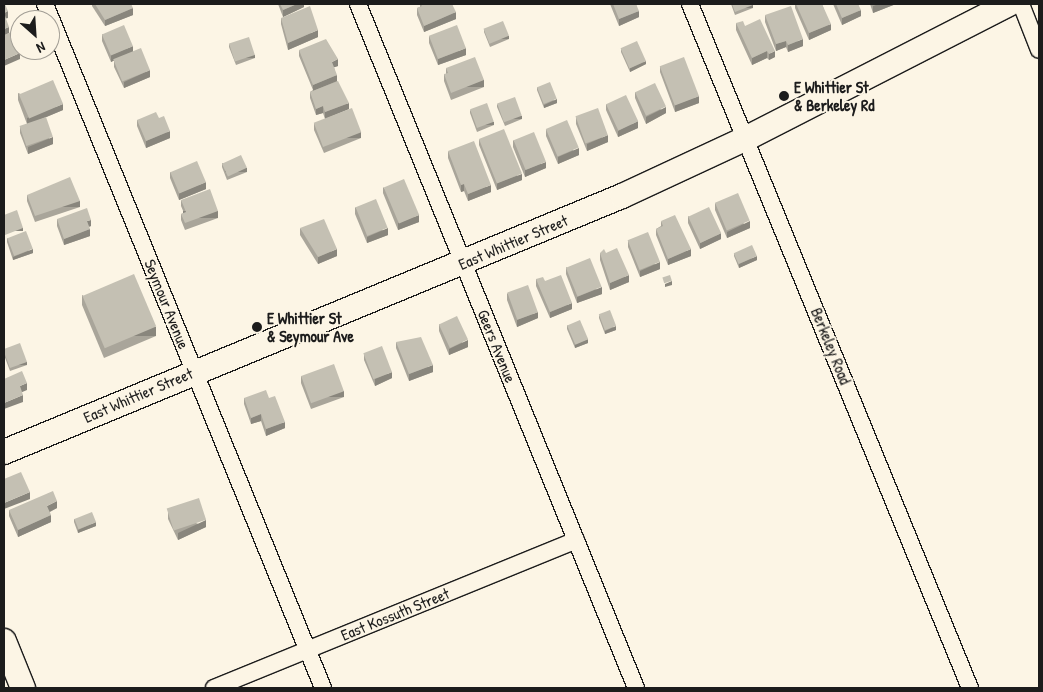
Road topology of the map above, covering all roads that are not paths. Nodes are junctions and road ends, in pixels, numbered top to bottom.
1 (45, 4) edge
2 (358, 4) edge
3 (690, 4) edge
4 (1010, 4) edge
5 (1021, 4) edge
6 (1039, 50) edge
7 (745, 138) junction
8 (463, 263) junction
9 (194, 372) junction
10 (4, 452) edge
11 (576, 540) junction
12 (4, 641) edge
13 (308, 650) junction
14 (23, 688) edge
15 (214, 688) edge
16 (323, 688) edge
17 (636, 688) edge
18 (970, 688) edge

1 - 9 street, Seymour Avenue
2 - 8 street, Geers Avenue
3 - 7 street, Berkeley Road
4 - 7 street, East Whittier Street
5 - 6 street
7 - 8 street, East Whittier Street
7 - 18 street, Berkeley Road
8 - 9 street, East Whittier Street
8 - 11 street, Geers Avenue
9 - 10 street, East Whittier Street
9 - 13 street, Seymour Avenue
11 - 13 street, East Kossuth Street
11 - 17 street, Geers Avenue
12 - 14 street
13 - 15 street, East Kossuth Street
13 - 16 street, Seymour Avenue

